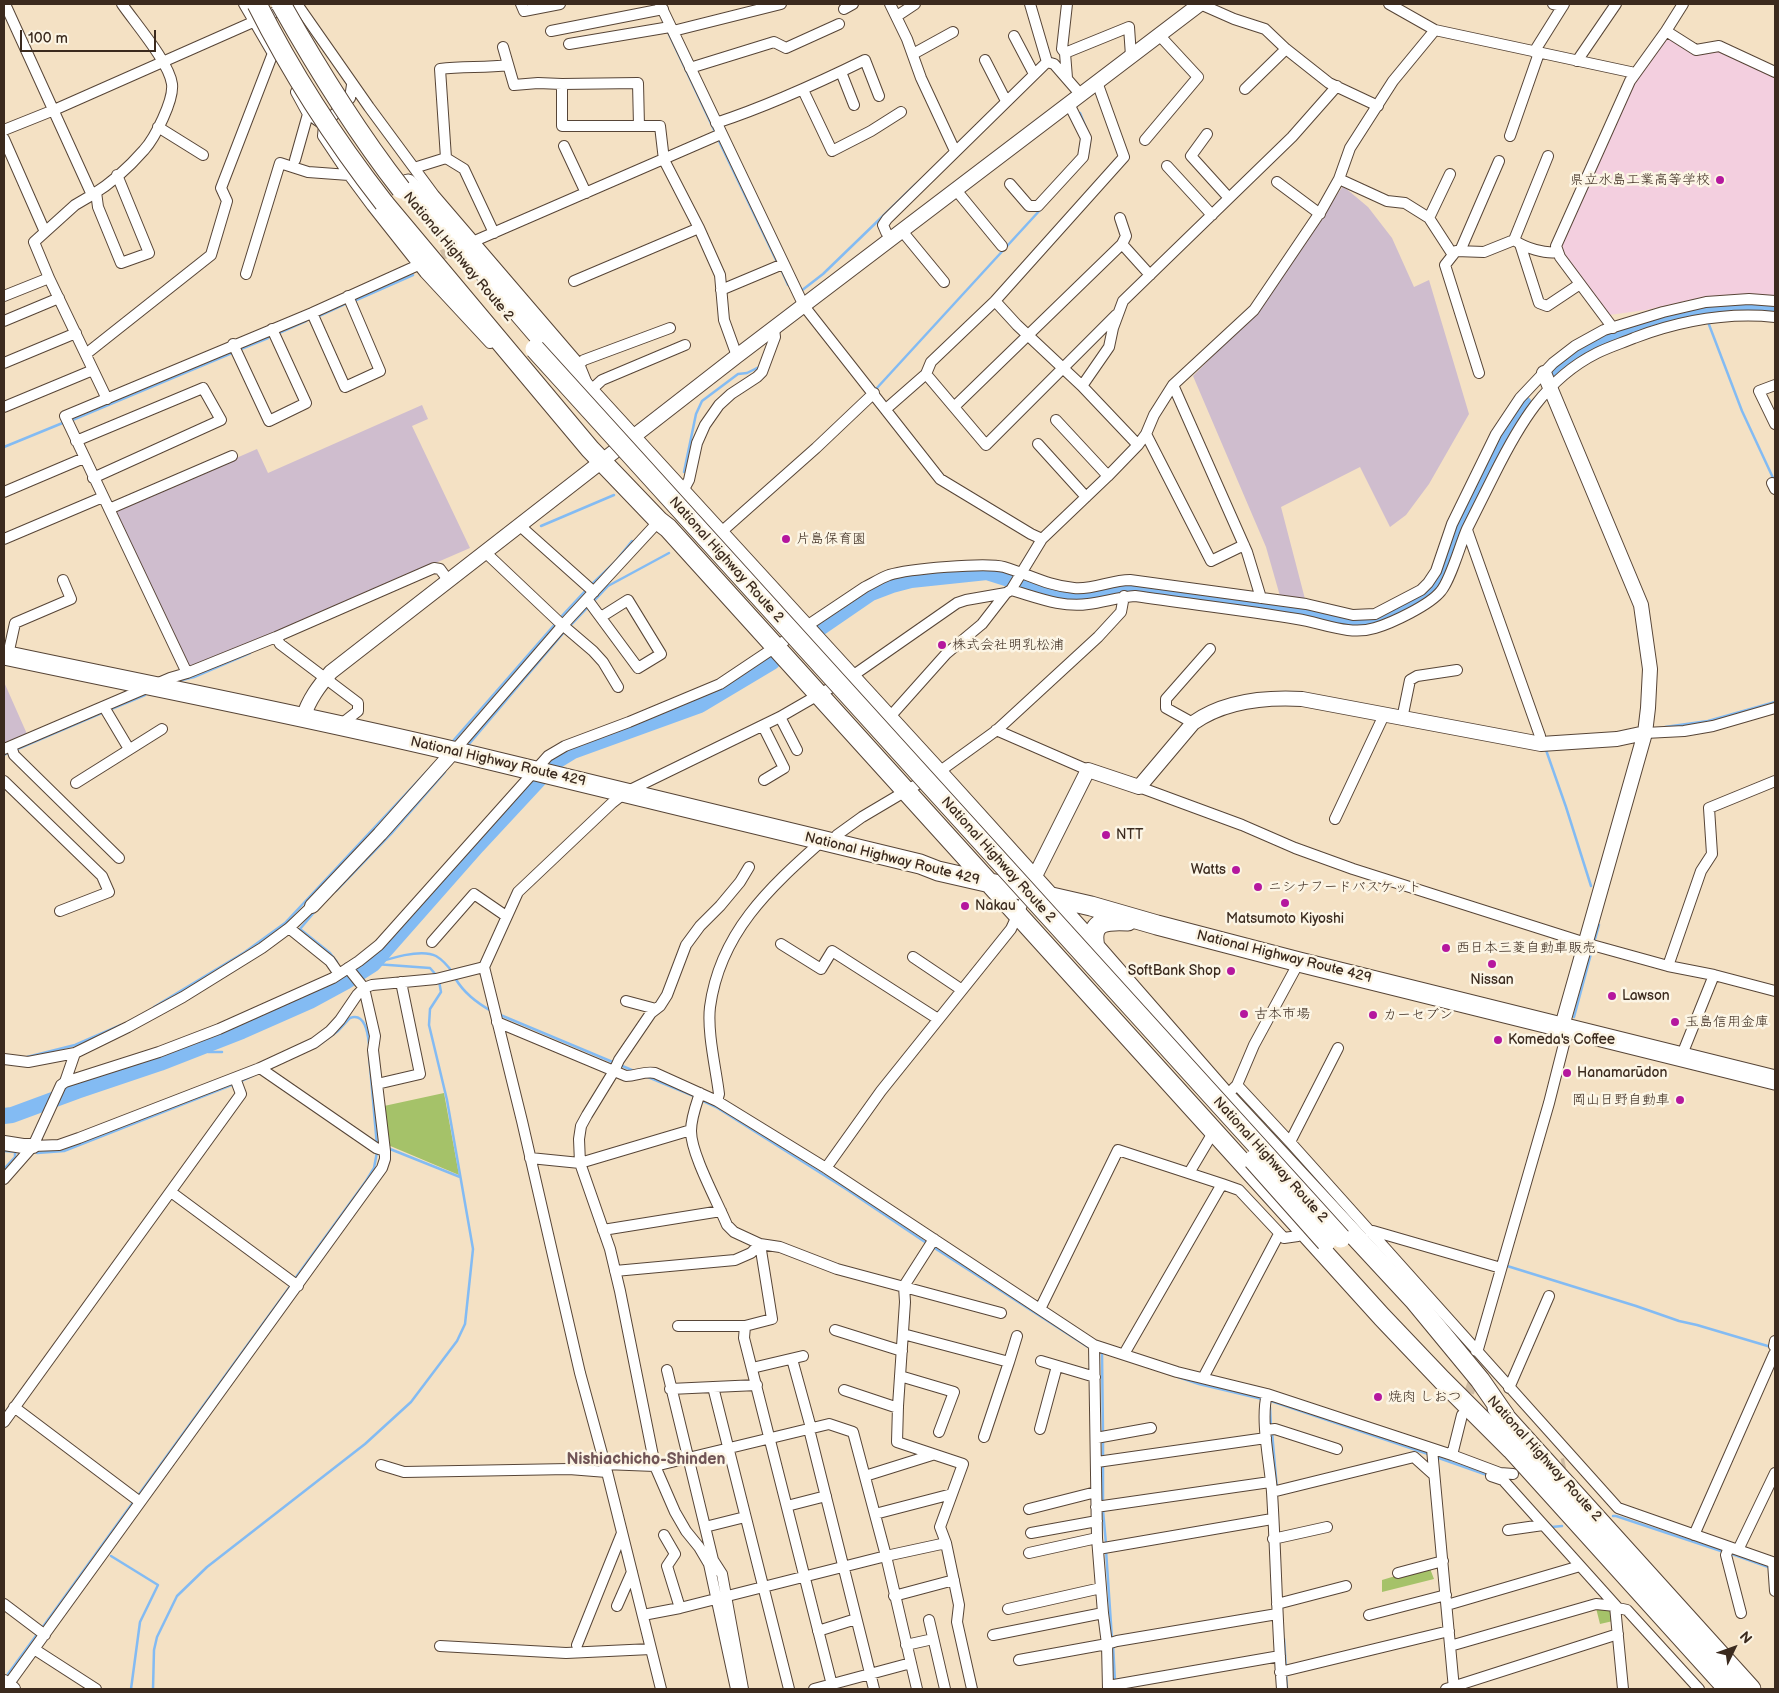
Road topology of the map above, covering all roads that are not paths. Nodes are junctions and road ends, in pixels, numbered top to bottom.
1 (5, 4) edge
2 (122, 4) edge
3 (244, 4) edge
4 (264, 4) edge
5 (281, 4) edge
6 (295, 4) edge
7 (521, 4) edge
8 (560, 4) edge
9 (782, 4) edge
10 (890, 4) edge
11 (915, 4) edge
12 (1030, 4) edge
13 (1067, 4) edge
14 (1200, 4) edge
15 (1389, 4) edge
16 (1616, 4) edge
17 (1683, 4) edge
18 (1560, 5) edge
19 (659, 8) edge
20 (255, 12) edge
21 (897, 16) junction
22 (839, 24) dead end
23 (669, 28) junction
24 (1435, 30) junction
25 (551, 31) dead end
26 (953, 32) dead end
27 (1666, 32) junction
28 (1014, 36) dead end
29 (1160, 36) junction
30 (569, 44) dead end
31 (503, 47) dead end
32 (1286, 49) junction
33 (1536, 52) junction
34 (273, 53) junction
35 (1065, 53) junction
36 (913, 54) junction
37 (1131, 56) junction
38 (985, 60) dead end
39 (1577, 61) junction
40 (162, 62) junction
41 (1047, 62) junction
42 (508, 65) junction
43 (690, 68) junction
44 (1775, 71) edge
45 (841, 72) junction
46 (1032, 72) junction
47 (1635, 73) junction
48 (1067, 78) junction
49 (1097, 82) junction
50 (562, 84) junction
51 (352, 85) junction
52 (1336, 86) junction
53 (1245, 89) dead end
54 (803, 90) junction
55 (1081, 95) junction
56 (879, 96) dead end
57 (1005, 99) junction
58 (1069, 104) junction
59 (854, 105) dead end
60 (1378, 106) junction
61 (54, 110) junction
62 (901, 112) dead end
63 (308, 114) junction
64 (716, 123) junction
65 (324, 124) junction
66 (639, 126) junction
67 (158, 127) junction
68 (4, 130) edge
69 (1207, 134) dead end
70 (718, 135) junction
71 (1510, 136) dead end
72 (4, 139) edge
73 (1145, 140) dead end
74 (564, 146) dead end
75 (954, 149) junction
76 (203, 155) dead end
77 (1548, 156) dead end
78 (446, 158) junction
79 (295, 160) dead end
80 (664, 160) junction
81 (1499, 161) dead end
82 (1167, 166) dead end
83 (1450, 174) dead end
84 (117, 175) junction
85 (349, 175) junction
86 (1339, 179) junction
87 (1277, 182) dead end
88 (1010, 184) dead end
89 (400, 188) junction
90 (956, 190) junction
91 (94, 193) junction
92 (586, 193) junction
93 (1229, 198) junction
94 (1320, 214) junction
95 (1212, 215) junction
96 (1120, 218) dead end
97 (1429, 218) junction
98 (699, 228) junction
99 (45, 232) junction
100 (494, 232) junction
101 (896, 235) junction
102 (1517, 242) junction
103 (471, 243) junction
104 (1122, 244) junction
105 (1002, 246) dead end
106 (1558, 252) junction
107 (1457, 253) junction
108 (422, 264) junction
109 (780, 265) junction
110 (246, 274) dead end
111 (1150, 275) junction
112 (49, 278) junction
113 (574, 281) dead end
114 (944, 282) dead end
115 (1580, 284) junction
116 (721, 290) junction
117 (4, 296) edge
118 (348, 296) junction
119 (59, 298) junction
120 (995, 301) junction
121 (1775, 301) edge
122 (804, 306) junction
123 (312, 312) junction
124 (1119, 313) junction
125 (1775, 317) edge
126 (4, 321) edge
127 (272, 328) junction
128 (670, 328) dead end
129 (1613, 328) junction
130 (774, 329) junction
131 (76, 333) junction
132 (1028, 335) junction
133 (233, 344) junction
134 (685, 346) dead end
135 (86, 354) junction
136 (737, 356) junction
137 (4, 363) edge
138 (579, 364) junction
139 (1062, 368) junction
140 (93, 370) junction
141 (1479, 373) dead end
142 (1544, 373) junction
143 (926, 374) junction
144 (1775, 384) edge
145 (1173, 385) junction
146 (1082, 386) junction
147 (1550, 387) junction
148 (590, 391) junction
149 (874, 393) junction
150 (107, 399) junction
151 (4, 407) edge
152 (954, 407) junction
153 (886, 409) junction
154 (1056, 420) dead end
155 (1775, 424) edge
156 (1146, 434) junction
157 (632, 438) junction
158 (76, 441) junction
159 (1038, 444) dead end
160 (1138, 445) junction
161 (596, 455) junction
162 (232, 456) dead end
163 (84, 458) junction
164 (1108, 476) junction
165 (93, 478) junction
166 (4, 492) edge
167 (682, 493) junction
168 (103, 496) junction
169 (1086, 497) junction
170 (109, 509) junction
171 (659, 521) junction
172 (519, 525) junction
173 (1467, 530) junction
174 (719, 534) junction
175 (4, 539) edge
176 (1042, 539) junction
177 (1244, 545) junction
178 (485, 552) junction
179 (63, 580) dead end
180 (448, 580) junction
181 (1014, 584) junction
182 (1129, 590) junction
183 (590, 595) junction
184 (1261, 598) junction
185 (600, 617) junction
186 (562, 625) junction
187 (805, 628) junction
188 (277, 640) junction
189 (776, 647) junction
190 (1210, 648) dead end
191 (6, 655) edge
192 (1457, 670) dead end
193 (187, 673) junction
194 (850, 677) junction
195 (326, 678) junction
196 (153, 686) junction
197 (618, 687) dead end
198 (819, 694) junction
199 (1775, 708) edge
200 (105, 710) junction
201 (1403, 714) junction
202 (1384, 715) junction
203 (780, 716) junction
204 (303, 718) junction
205 (888, 719) junction
206 (1193, 723) junction
207 (339, 726) junction
208 (763, 726) junction
209 (162, 729) dead end
210 (996, 730) junction
211 (1645, 733) junction
212 (1540, 740) junction
213 (10, 749) edge
214 (129, 750) junction
215 (797, 750) dead end
216 (454, 751) junction
217 (1088, 770) junction
218 (541, 772) junction
219 (937, 772) junction
220 (764, 780) dead end
221 (4, 781) edge
222 (1775, 781) edge
223 (76, 783) dead end
224 (1139, 787) junction
225 (907, 791) junction
226 (626, 792) junction
227 (1335, 819) dead end
228 (827, 842) junction
229 (954, 842) junction
230 (119, 858) dead end
231 (920, 864) junction
232 (749, 867) dead end
233 (990, 883) junction
234 (1031, 886) junction
235 (312, 906) joint
236 (60, 912) dead end
237 (1018, 914) junction
238 (506, 916) junction
239 (1139, 920) junction
240 (289, 928) junction
241 (1034, 932) junction
242 (432, 942) dead end
243 (1584, 942) junction
244 (781, 944) dead end
245 (1095, 947) junction
246 (912, 957) dead end
247 (1299, 962) junction
248 (1668, 966) junction
249 (484, 967) junction
250 (344, 971) junction
251 (1714, 975) junction
252 (401, 982) junction
253 (362, 986) junction
254 (1130, 987) junction
255 (962, 990) junction
256 (1775, 991) edge
257 (626, 1001) dead end
258 (656, 1010) junction
259 (1106, 1011) junction
260 (938, 1019) junction
261 (497, 1020) junction
262 (1565, 1027) junction
263 (1338, 1048) dead end
264 (75, 1053) junction
265 (1681, 1057) junction
266 (4, 1059) edge
267 (616, 1066) junction
268 (263, 1070) junction
269 (1775, 1080) edge
270 (236, 1081) junction
271 (63, 1083) junction
272 (377, 1084) junction
273 (1231, 1091) junction
274 (699, 1097) junction
275 (717, 1101) junction
276 (691, 1130) junction
277 (1214, 1131) junction
278 (1290, 1142) junction
279 (4, 1143) edge
280 (33, 1146) junction
281 (380, 1150) junction
282 (530, 1158) junction
283 (580, 1163) junction
284 (826, 1168) junction
285 (1190, 1171) junction
286 (4, 1178) edge
287 (1222, 1184) junction
288 (171, 1192) junction
289 (721, 1211) junction
290 (603, 1230) junction
291 (1345, 1232) junction
292 (1370, 1232) junction
293 (1279, 1234) junction
294 (1298, 1236) dead end
295 (931, 1243) junction
296 (760, 1244) junction
297 (1502, 1266) junction
298 (615, 1271) junction
299 (294, 1284) junction
300 (904, 1286) junction
301 (1549, 1296) dead end
302 (1040, 1309) junction
303 (1001, 1313) dead end
304 (678, 1326) dead end
305 (745, 1326) junction
306 (835, 1330) dead end
307 (903, 1334) junction
308 (1017, 1336) dead end
309 (1774, 1347) edge
310 (1094, 1349) junction
311 (1476, 1351) junction
312 (902, 1352) junction
313 (1124, 1354) junction
314 (803, 1356) dead end
315 (792, 1359) junction
316 (1041, 1361) dead end
317 (1009, 1362) junction
318 (1058, 1366) junction
319 (752, 1368) junction
320 (667, 1370) dead end
321 (900, 1376) junction
322 (1095, 1377) junction
323 (1203, 1378) junction
324 (757, 1385) junction
325 (713, 1387) junction
326 (1509, 1388) junction
327 (670, 1389) junction
328 (844, 1390) dead end
329 (1266, 1398) junction
330 (14, 1407) junction
331 (898, 1408) junction
332 (1462, 1415) tunnel mouth
333 (1505, 1416) junction
334 (4, 1422) edge
335 (810, 1428) junction
336 (1151, 1428) dead end
337 (1040, 1429) dead end
338 (939, 1432) dead end
339 (1269, 1432) junction
340 (984, 1437) dead end
341 (1099, 1437) junction
342 (770, 1438) junction
343 (729, 1448) junction
344 (1337, 1449) dead end
345 (1432, 1449) junction
346 (1511, 1449) junction
347 (932, 1455) junction
348 (1452, 1455) junction
349 (689, 1458) junction
350 (1100, 1462) junction
351 (381, 1465) dead end
352 (654, 1466) junction
353 (605, 1468) junction
354 (1486, 1470) junction
355 (1775, 1473) edge
356 (1513, 1474) dead end
357 (1434, 1475) junction
358 (865, 1476) junction
359 (1274, 1489) junction
360 (1096, 1492) junction
361 (952, 1494) junction
362 (826, 1496) junction
363 (137, 1500) junction
364 (787, 1506) junction
365 (1100, 1507) junction
366 (1029, 1508) dead end
367 (875, 1514) junction
368 (746, 1517) junction
369 (1272, 1519) junction
370 (1097, 1521) junction
371 (1543, 1525) junction
372 (706, 1527) junction
373 (1327, 1527) dead end
374 (1508, 1530) dead end
375 (622, 1533) junction
376 (1031, 1533) dead end
377 (664, 1535) dead end
378 (1694, 1535) junction
379 (1276, 1538) junction
380 (946, 1542) junction
381 (1101, 1546) junction
382 (1730, 1551) junction
383 (1029, 1553) dead end
384 (886, 1556) junction
385 (1443, 1560) junction
386 (1774, 1565) edge
387 (1580, 1566) junction
388 (844, 1568) junction
389 (632, 1572) junction
390 (1398, 1573) dead end
391 (804, 1576) junction
392 (954, 1580) junction
393 (762, 1586) junction
394 (1346, 1586) dead end
395 (1101, 1588) junction
396 (1775, 1591) edge
397 (894, 1596) junction
398 (721, 1597) junction
399 (1446, 1600) junction
400 (4, 1604) edge
401 (617, 1606) dead end
402 (1279, 1606) junction
403 (1616, 1606) junction
404 (680, 1608) junction
405 (1008, 1609) dead end
406 (1741, 1613) dead end
407 (1103, 1614) junction
408 (643, 1615) junction
409 (1369, 1615) dead end
410 (856, 1619) junction
411 (928, 1620) dead end
412 (818, 1631) junction
413 (1449, 1631) junction
414 (42, 1632) junction
415 (1618, 1634) junction
416 (993, 1635) dead end
417 (933, 1639) junction
418 (1112, 1642) junction
419 (577, 1645) dead end
420 (906, 1645) junction
421 (440, 1646) dead end
422 (1450, 1646) junction
423 (34, 1649) junction
424 (651, 1649) junction
425 (1280, 1656) junction
426 (1019, 1660) dead end
427 (911, 1663) junction
428 (1284, 1671) junction
429 (870, 1674) junction
430 (7, 1687) edge
431 (832, 1687) edge
432 (1108, 1687) edge
433 (1451, 1688) edge
434 (96, 1689) edge
435 (660, 1689) edge
436 (736, 1689) edge
437 (743, 1689) edge
438 (789, 1689) edge
439 (814, 1689) edge
440 (874, 1689) edge
441 (917, 1689) edge
442 (945, 1689) edge
443 (972, 1689) edge
444 (1282, 1689) edge
445 (1623, 1689) edge
446 (1699, 1689) edge
447 (1728, 1689) edge
448 (1751, 1689) edge

1 - 61 street
2 - 40 street
3 - 20 street
4 - 89 highway, National Highway Route 2
5 - 89 highway, National Highway Route 2, bridge
6 - 20 street
6 - 51 street
7 - 8 street
9 - 23 street
10 - 21 street
11 - 21 street
12 - 41 street
13 - 35 street
14 - 29 street
14 - 32 street
15 - 24 street
16 - 39 street
17 - 27 street
18 - 33 street
19 - 23 street
19 - 25 street
20 - 34 street
20 - 40 street
20 - 89 highway, bridge
21 - 36 street
22 - 43 street
23 - 30 street
23 - 43 street
24 - 33 street
24 - 60 street
26 - 36 street
27 - 44 street
27 - 47 street
28 - 46 street
29 - 37 street
29 - 73 street
31 - 42 street
32 - 52 street
32 - 53 street
33 - 39 street
33 - 71 street
34 - 63 street
34 - 135 street
35 - 37 street
35 - 48 street
36 - 75 street
37 - 49 street
38 - 57 street
39 - 47 street
40 - 61 street
40 - 67 street
41 - 46 street
41 - 48 street
42 - 50 street
42 - 78 street
43 - 64 street
45 - 54 street
45 - 56 street
45 - 59 street
46 - 57 street
47 - 106 street
48 - 55 street
49 - 55 street
49 - 120 street
50 - 66 street
50 - 66 street
51 - 65 street
51 - 89 street
52 - 60 street
52 - 93 street
54 - 62 street
54 - 64 street
55 - 58 street
57 - 75 street
58 - 88 street
58 - 90 street
60 - 86 street
61 - 68 street
61 - 91 street
63 - 65 street
63 - 79 street
64 - 70 street
65 - 85 street
66 - 80 street
67 - 76 street
67 - 84 street
69 - 93 street
70 - 80 street
70 - 109 street
72 - 99 street
74 - 92 street
75 - 101 street
77 - 102 street
78 - 89 street
78 - 100 street
80 - 92 street
80 - 98 street
81 - 107 street
82 - 95 street
83 - 97 street
84 - 91 street
84 - 91 street
85 - 108 street
85 - 110 street
86 - 94 street
86 - 97 street
87 - 94 street
89 - 103 street
89 - 148 highway
89 - 161 highway
89 - 291 highway, National Highway Route 2, bridge
90 - 101 street
90 - 105 street
91 - 99 street
92 - 100 street
93 - 95 street
94 - 145 street
95 - 111 street
96 - 104 street
97 - 107 street
98 - 113 street
98 - 116 street
99 - 112 street
100 - 103 street
101 - 114 street
101 - 122 street
102 - 106 street
102 - 107 street
102 - 115 street
103 - 138 street
104 - 111 street
104 - 132 street
106 - 115 street
107 - 141 street
108 - 118 street
108 - 161 street
109 - 116 street
109 - 122 street
111 - 124 street
112 - 117 street
112 - 119 street
115 - 129 street
116 - 136 street
118 - 123 street
118 - 123 street
119 - 126 street
119 - 131 street
120 - 132 street
120 - 143 street
121 - 129 street
122 - 130 street
122 - 149 street
123 - 127 street
124 - 139 street
124 - 146 street
125 - 147 street
127 - 133 street
127 - 133 street
128 - 138 street
129 - 142 street
130 - 136 street
130 - 167 street
131 - 135 street
131 - 137 street
132 - 139 street
132 - 152 street
133 - 150 street
134 - 148 street
135 - 140 street
136 - 157 street
138 - 148 street
139 - 146 street
139 - 152 street
140 - 150 street
140 - 151 street
142 - 147 street
142 - 184 street
143 - 152 street
143 - 153 street
144 - 155 street
145 - 156 street
145 - 177 street
146 - 160 street
147 - 173 street
147 - 211 street
148 - 157 highway
149 - 153 street
149 - 174 street
150 - 158 street
153 - 176 street
154 - 164 street
156 - 160 street
156 - 177 street
157 - 161 street
157 - 167 highway
158 - 163 street
158 - 165 street
159 - 169 street
160 - 164 street
161 - 171 highway
161 - 172 street
162 - 170 street
163 - 165 street
163 - 166 street
164 - 169 street
165 - 168 street
167 - 174 highway
168 - 170 street
168 - 175 street
169 - 176 street
170 - 193 street
171 - 183 street
171 - 189 highway
172 - 178 street
172 - 183 street
173 - 182 street
173 - 212 street
174 - 187 highway
176 - 181 street
177 - 184 street
178 - 180 street
178 - 186 street
179 - 191 street
180 - 188 street
180 - 195 street
181 - 182 street
181 - 182 street
181 - 187 street
181 - 194 street
181 - 205 street
182 - 184 street
182 - 210 street
183 - 185 street
183 - 186 street
185 - 185 street
186 - 197 street
186 - 216 street
187 - 189 street
187 - 194 highway
188 - 193 street
188 - 195 street
189 - 198 highway
189 - 218 street
190 - 206 street
191 - 196 highway, National Highway Route 429
192 - 201 street
193 - 196 street
194 - 198 street
194 - 205 highway
195 - 204 street
195 - 207 street
196 - 200 street
196 - 204 highway, National Highway Route 429
198 - 203 street
198 - 225 highway
199 - 211 street
200 - 213 street
200 - 214 street
201 - 202 street
201 - 212 street
202 - 206 street
202 - 227 street
203 - 208 street
203 - 215 street
204 - 207 highway, National Highway Route 429
205 - 219 highway
206 - 224 street
207 - 216 highway, National Highway Route 429
208 - 220 street
208 - 226 street
209 - 214 street
210 - 217 street
210 - 219 street
211 - 212 street
211 - 243 street
213 - 230 street
214 - 223 street
216 - 218 highway, National Highway Route 429
216 - 235 street
217 - 224 street
217 - 234 street
218 - 226 highway, National Highway Route 429
218 - 250 street
219 - 225 street
219 - 234 highway
221 - 236 street
222 - 248 street
224 - 243 street
225 - 228 street
225 - 229 highway
226 - 228 highway, National Highway Route 429
226 - 238 street
228 - 231 highway, National Highway Route 429
228 - 275 street
229 - 231 highway
229 - 233 highway
231 - 233 highway, National Highway Route 429
232 - 258 street
233 - 234 highway, National Highway Route 429
233 - 237 highway
234 - 237 street
234 - 239 highway, National Highway Route 429
234 - 241 highway
234 - 245 highway
235 - 240 street
237 - 241 highway
237 - 255 street
238 - 242 street
238 - 249 street
239 - 245 highway
239 - 247 highway, National Highway Route 429
240 - 250 street
240 - 264 street
241 - 259 highway
243 - 248 street
243 - 262 street
244 - 260 street
245 - 254 highway
246 - 255 street
247 - 262 highway, National Highway Route 429
247 - 273 street
248 - 251 street
249 - 252 street
249 - 261 street
250 - 253 street
250 - 271 street
251 - 256 street
251 - 265 street
252 - 253 street
252 - 272 street
253 - 268 street
253 - 272 street
254 - 259 street
254 - 273 highway
255 - 260 street
257 - 258 street
258 - 267 street
259 - 277 highway
260 - 284 street
261 - 267 street
261 - 282 street
262 - 265 highway, National Highway Route 429
262 - 297 street
263 - 278 street
264 - 266 street
264 - 271 street
265 - 269 highway, National Highway Route 429
267 - 274 street
267 - 283 street
268 - 270 street
268 - 281 street
270 - 280 street
270 - 288 street
271 - 280 street
272 - 281 street
273 - 278 street
273 - 333 highway
274 - 275 street
274 - 276 street
275 - 284 street
276 - 283 street
276 - 289 street
277 - 285 street
277 - 346 highway
278 - 291 street
279 - 280 street
280 - 286 street
281 - 299 street
282 - 283 street
282 - 353 street
283 - 290 street
284 - 295 street
285 - 287 street
285 - 302 street
287 - 293 street
287 - 313 street
288 - 299 street
288 - 330 street
289 - 290 street
289 - 296 street
290 - 298 street
291 - 292 street
291 - 333 highway, National Highway Route 2
291 - 346 highway, National Highway Route 2
292 - 297 street
292 - 311 street
293 - 294 street
293 - 323 street
295 - 300 street
295 - 302 street
296 - 298 street
296 - 300 street
296 - 305 street
297 - 311 street
298 - 352 street
299 - 363 street
300 - 303 street
300 - 307 street
301 - 326 street
302 - 310 street
304 - 305 street
305 - 319 street
306 - 312 street
307 - 312 street
307 - 317 street
308 - 317 street
309 - 378 street
310 - 313 street
310 - 322 street
311 - 326 street
312 - 321 street
313 - 323 street
314 - 315 street
315 - 319 street
315 - 335 street
316 - 318 street
317 - 340 street
318 - 322 street
318 - 337 street
319 - 324 street
320 - 327 street
321 - 331 street
321 - 338 street
322 - 341 street
323 - 329 street
324 - 325 street
324 - 342 street
325 - 327 street
325 - 343 street
326 - 378 street
327 - 349 street
328 - 331 street
329 - 339 street
329 - 345 street
330 - 334 street
330 - 363 street
331 - 347 street
332 - 348 street
333 - 448 highway, National Highway Route 2
335 - 342 street
335 - 358 street
335 - 362 street
336 - 341 street
339 - 344 street
339 - 350 street
339 - 359 street
341 - 350 street
342 - 343 street
342 - 364 street
343 - 349 street
343 - 368 street
345 - 348 street
345 - 357 street
346 - 447 highway, National Highway Route 2
347 - 358 street
347 - 361 street
348 - 354 street
349 - 352 street
349 - 372 street
350 - 360 street
351 - 353 street
352 - 353 street
352 - 398 street
353 - 375 street
354 - 356 street
354 - 371 street
355 - 382 street
357 - 359 street
357 - 385 street
358 - 367 street
359 - 365 street
359 - 369 street
360 - 365 street
360 - 366 street
361 - 367 street
361 - 380 street
362 - 364 street
362 - 388 street
363 - 414 street
364 - 391 street
365 - 370 street
367 - 384 street
368 - 372 street
368 - 393 street
369 - 379 street
369 - 381 street
370 - 376 street
370 - 381 street
371 - 374 street
371 - 387 street
372 - 398 street
373 - 379 street
375 - 389 street
375 - 419 street
377 - 404 street
378 - 382 street
379 - 402 street
380 - 384 street
380 - 392 street
381 - 383 street
381 - 395 street
382 - 386 street
382 - 406 street
384 - 388 street
384 - 397 street
385 - 390 street
385 - 399 street
386 - 396 street
387 - 399 street
387 - 403 street
388 - 391 street
388 - 410 street
389 - 401 street
389 - 408 street
391 - 393 street
391 - 412 street
392 - 397 street
392 - 443 street
393 - 398 street
393 - 438 street
394 - 402 street
395 - 405 street
395 - 407 street
397 - 420 street
398 - 404 street
398 - 436 street
398 - 437 street
399 - 409 street
399 - 413 street
400 - 414 street
402 - 418 street
402 - 425 street
403 - 415 street
403 - 422 street
403 - 446 street
404 - 408 street
407 - 416 street
407 - 418 street
408 - 424 street
410 - 412 street
410 - 429 street
411 - 417 street
412 - 431 street
413 - 422 street
413 - 428 street
414 - 423 street
415 - 433 street
415 - 445 street
417 - 420 street
417 - 442 street
418 - 426 street
418 - 432 street
420 - 427 street
421 - 424 street
422 - 433 street
423 - 430 street
423 - 434 street
424 - 435 street
425 - 428 street
425 - 432 street
427 - 429 street
427 - 441 street
428 - 444 street
429 - 431 street
429 - 440 street
431 - 439 street

